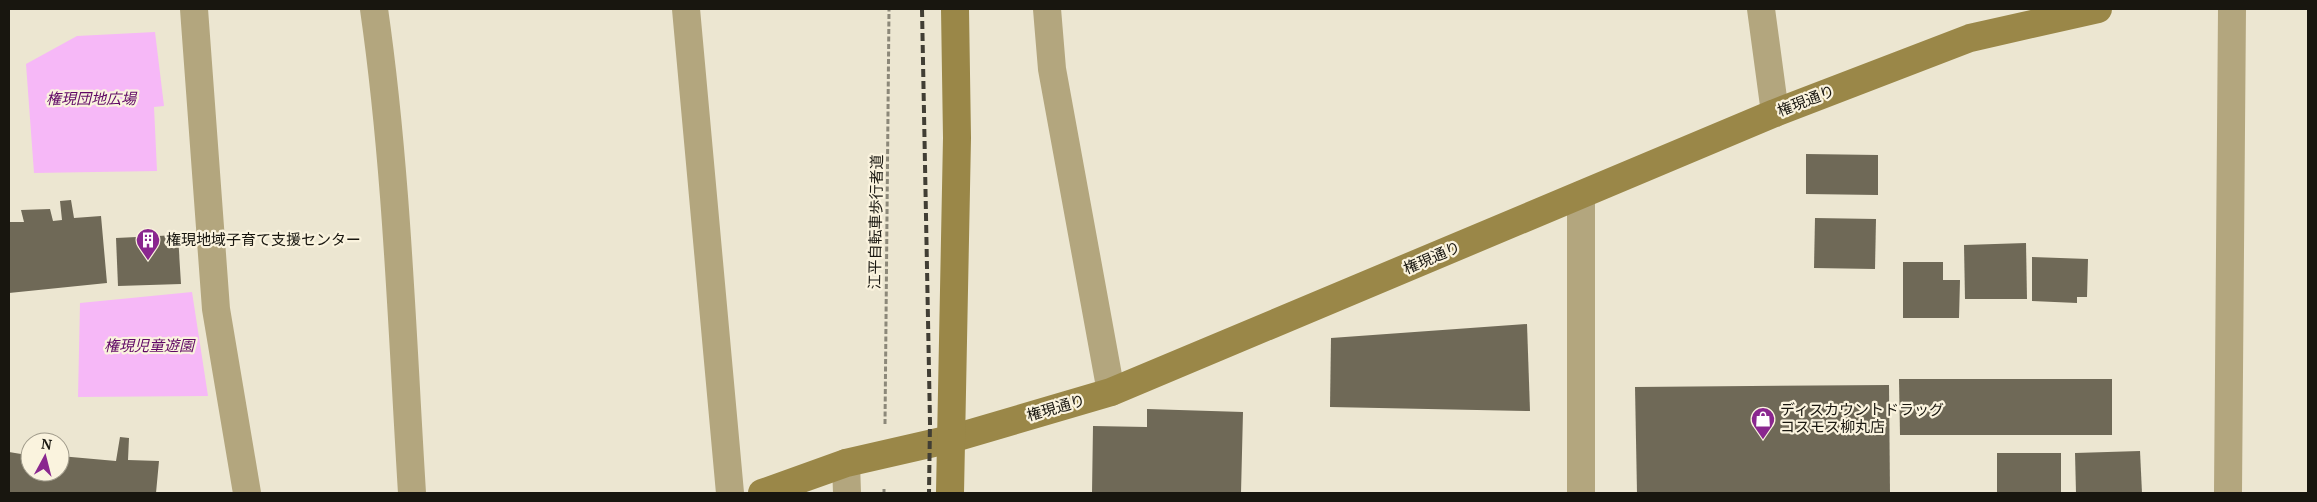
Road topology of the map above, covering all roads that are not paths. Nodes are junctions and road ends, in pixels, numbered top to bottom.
1 (194, 9) edge
2 (374, 9) edge
3 (686, 9) edge
4 (955, 9) edge
5 (1046, 9) edge
6 (1761, 9) edge
7 (2098, 9) edge
8 (2232, 9) edge
9 (1775, 113) junction
10 (1581, 195) junction
11 (1112, 392) junction
12 (951, 439) junction
13 (846, 463) junction
14 (247, 493) edge
15 (412, 493) edge
16 (730, 493) edge
17 (762, 493) edge
18 (847, 493) edge
19 (950, 493) edge
20 (1581, 493) edge
21 (2228, 493) edge

1 - 14 street
2 - 15 street
3 - 16 street
4 - 12 street
5 - 11 street
6 - 9 street
7 - 9 street, 権現通り
8 - 21 street
9 - 10 street, 権現通り
10 - 11 street, 権現通り
10 - 20 street
11 - 12 street, 権現通り
12 - 13 street, 権現通り
12 - 19 street
13 - 17 street, 権現通り
13 - 18 street

